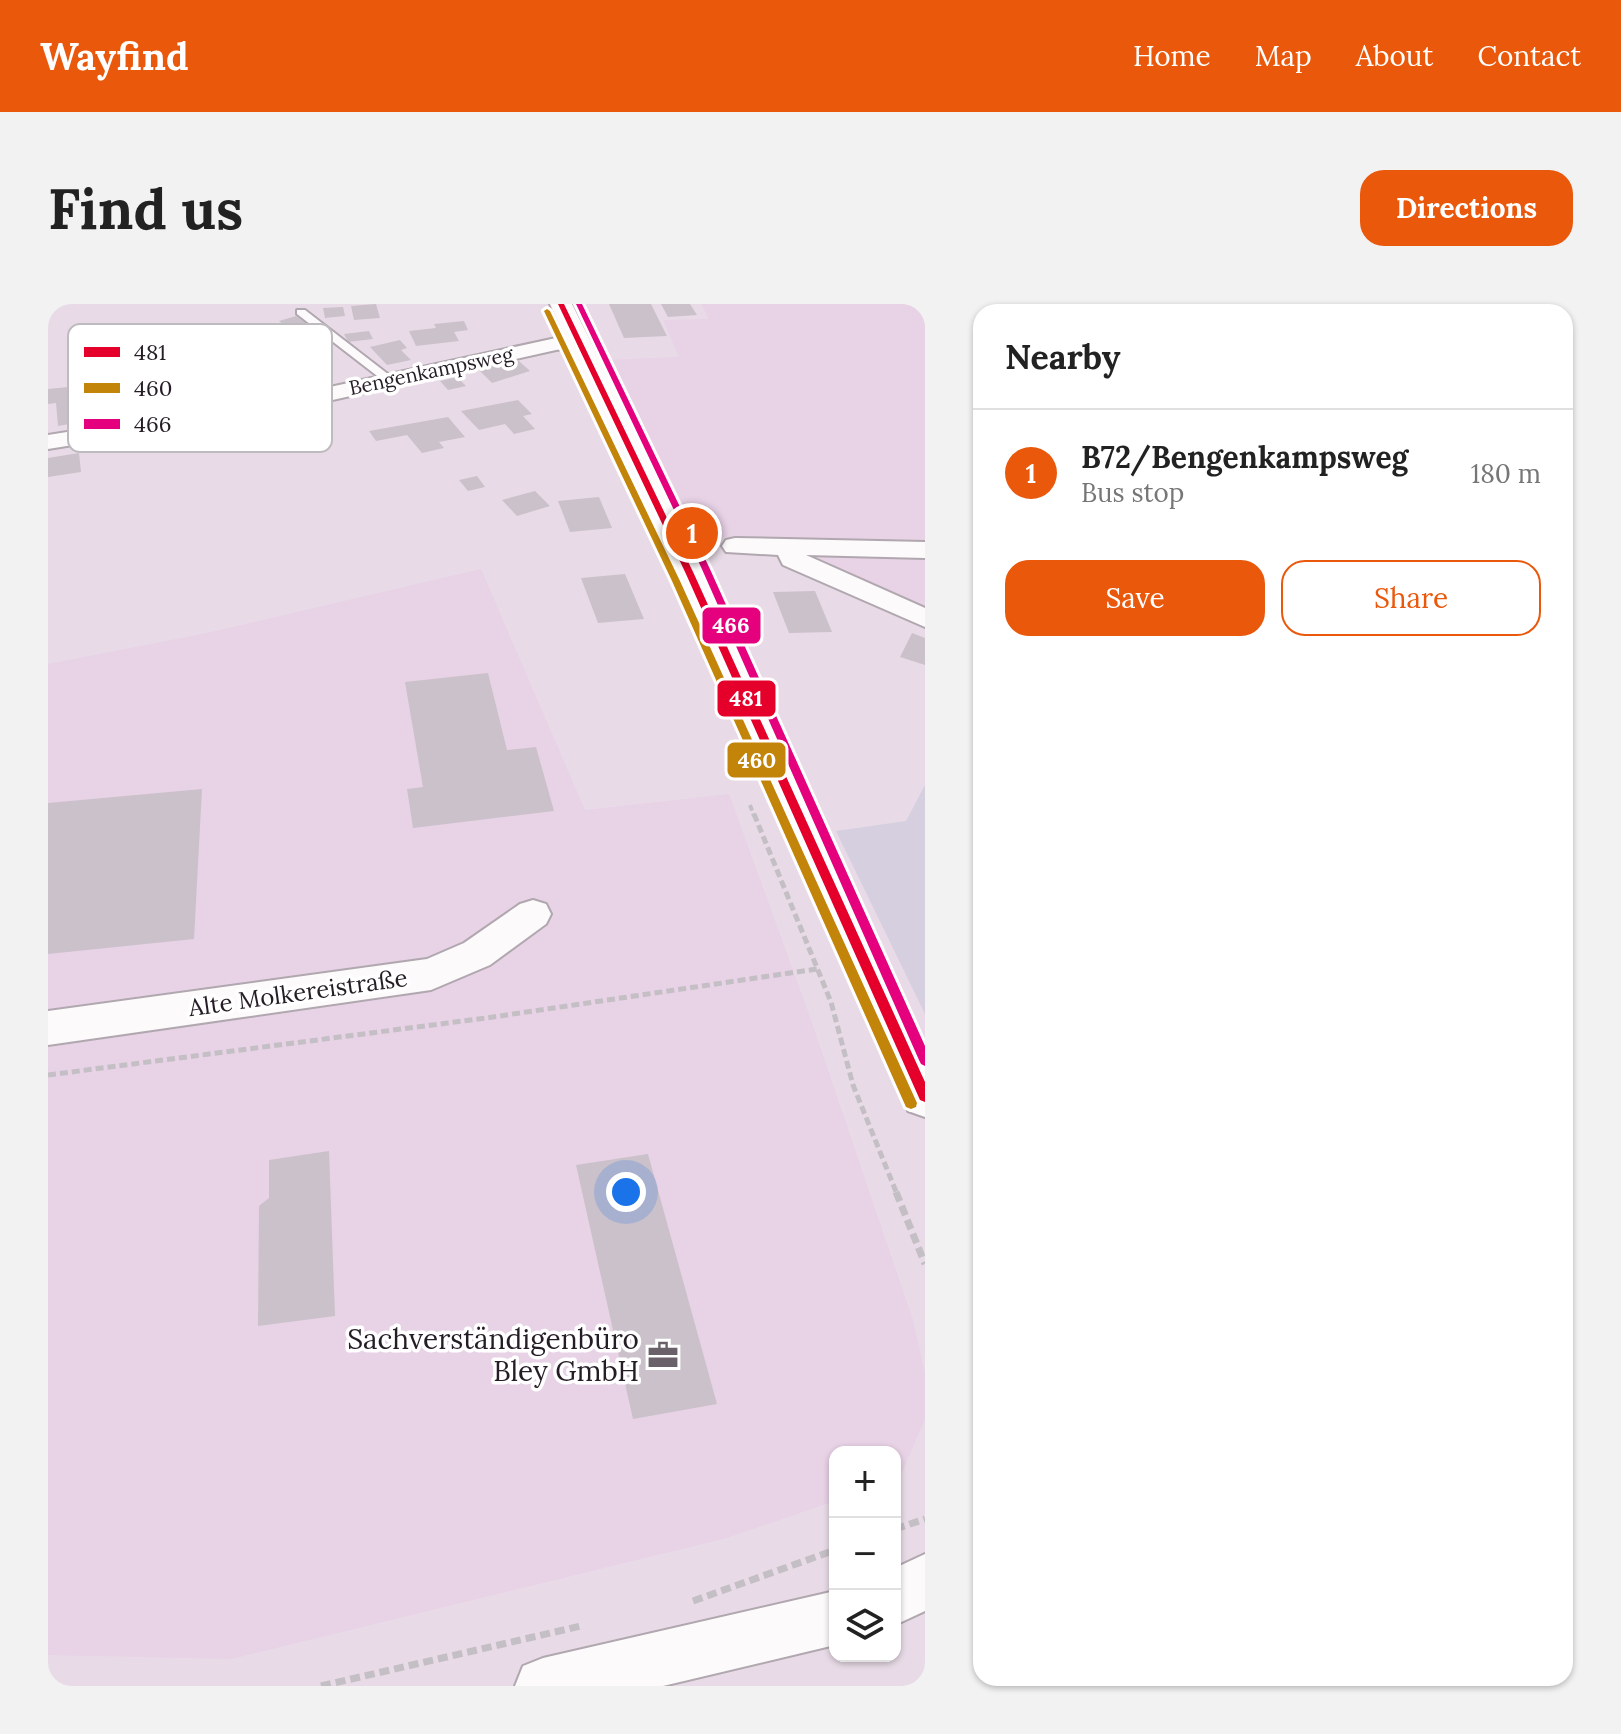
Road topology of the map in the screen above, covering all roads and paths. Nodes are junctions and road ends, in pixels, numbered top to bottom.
1 (301, 312) dead end
2 (570, 323) edge
3 (317, 324) edge
4 (332, 336) edge
5 (389, 380) junction
6 (332, 393) edge
7 (68, 439) edge
8 (48, 442) edge
9 (735, 546) dead end
10 (789, 547) junction
11 (925, 550) edge
12 (925, 618) edge
13 (747, 797) dead end
14 (533, 914) dead end
15 (817, 969) junction
16 (48, 1028) edge
17 (48, 1075) edge
18 (925, 1096) edge
19 (925, 1264) edge
20 (925, 1519) edge
21 (901, 1527) edge
22 (829, 1552) edge
23 (925, 1581) edge
24 (901, 1595) edge
25 (689, 1602) dead end
26 (901, 1610) edge
27 (925, 1612) edge
28 (829, 1619) edge
29 (589, 1624) dead end
30 (321, 1686) edge
31 (543, 1686) edge

1 - 3 lane
2 - 5 street, Bengenkampsweg
2 - 18 main road
4 - 5 lane
5 - 6 street, Bengenkampsweg
7 - 8 street, Bengenkampsweg
9 - 10 street
10 - 11 street
10 - 12 street
13 - 15 path
14 - 16 street, Alte Molkereistraße
15 - 17 path
15 - 19 path
20 - 21 path
22 - 25 path
23 - 24 street
26 - 27 street
28 - 31 street
29 - 30 path

